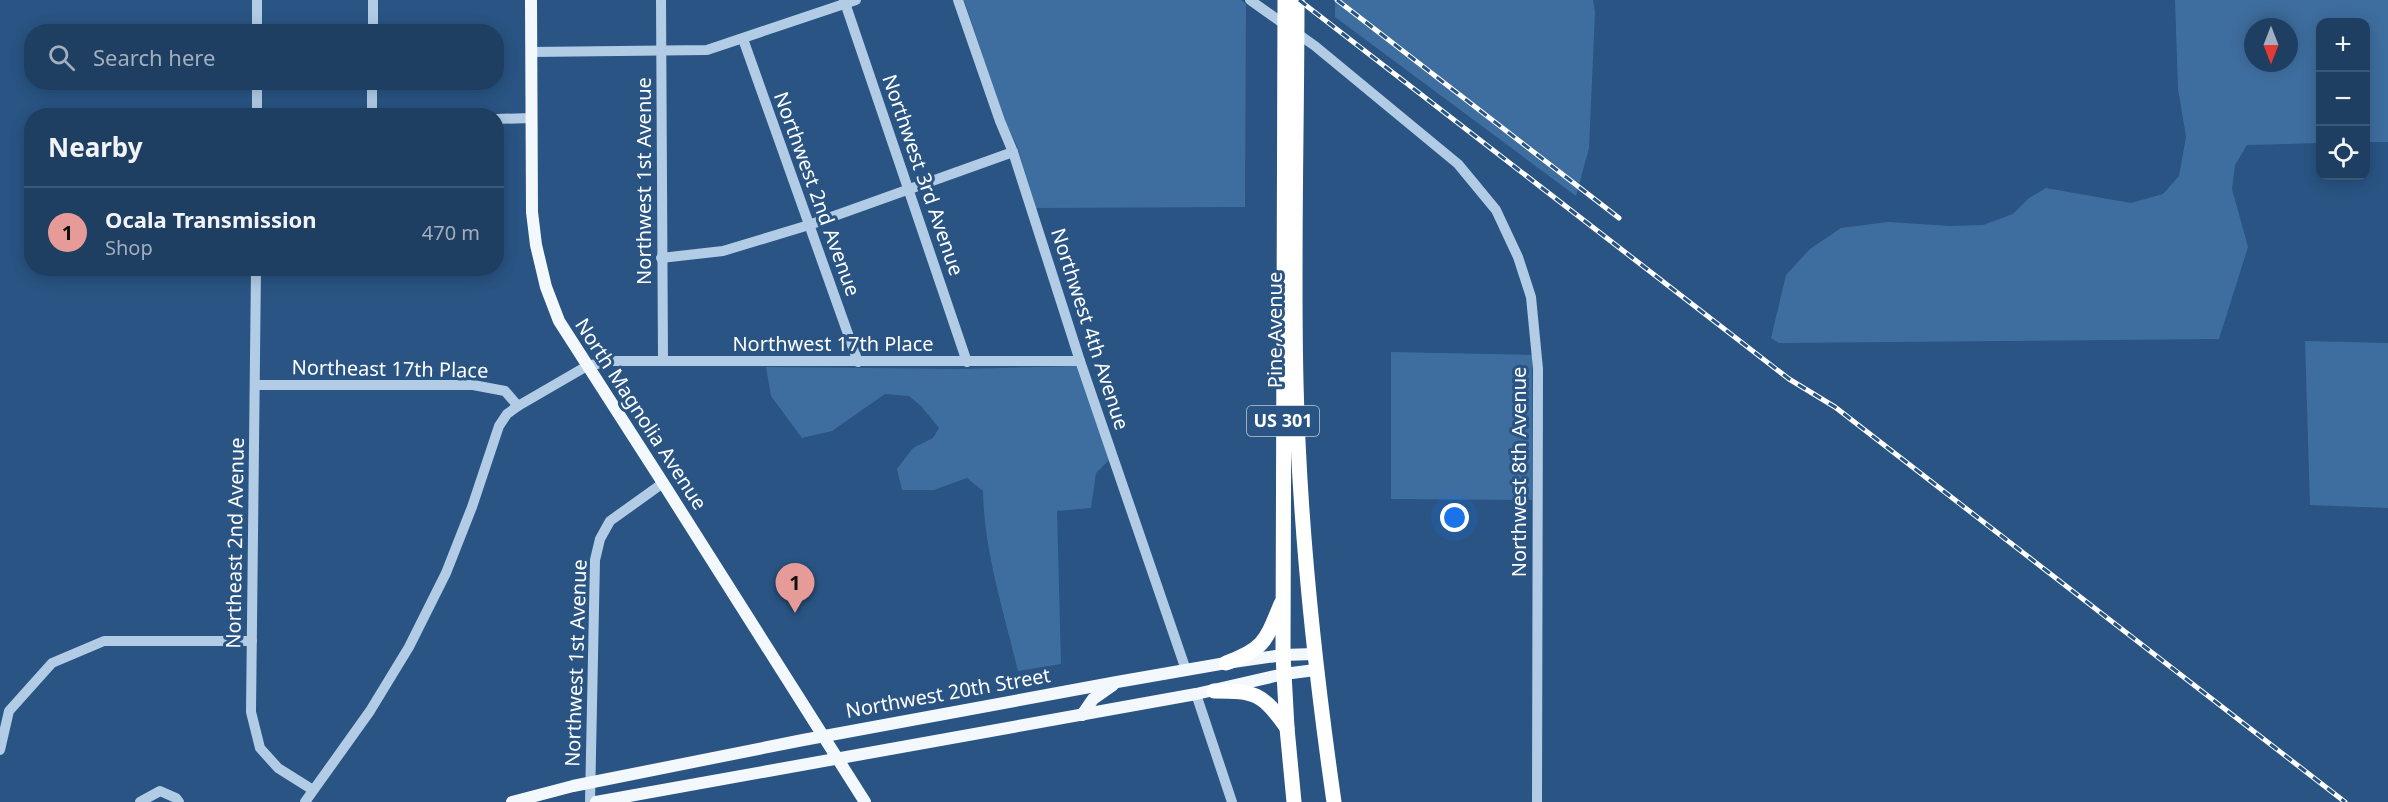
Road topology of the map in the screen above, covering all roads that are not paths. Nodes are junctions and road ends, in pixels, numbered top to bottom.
1 (256, 0) edge
2 (373, 0) edge
3 (531, 0) edge
4 (661, 0) edge
5 (958, 0) edge
6 (1250, 0) edge
7 (1285, 0) edge
8 (1297, 0) edge
9 (848, 1) edge
10 (257, 24) edge
11 (373, 24) edge
12 (743, 39) junction
13 (1291, 45) junction
14 (661, 50) junction
15 (531, 52) junction
16 (257, 90) edge
17 (372, 90) edge
18 (257, 108) edge
19 (372, 108) edge
20 (531, 118) junction
21 (504, 119) edge
22 (1013, 152) junction
23 (908, 189) junction
24 (809, 225) junction
25 (661, 258) junction
26 (256, 276) edge
27 (663, 361) junction
28 (1080, 361) junction
29 (858, 362) junction
30 (968, 362) junction
31 (587, 366) junction
32 (255, 384) junction
33 (518, 406) junction
34 (1283, 476) junction
35 (1300, 476) junction
36 (663, 483) junction
37 (1283, 598) junction
38 (252, 641) junction
39 (1283, 655) junction
40 (1315, 662) junction
41 (1226, 663) junction
42 (1186, 670) junction
43 (1284, 674) junction
44 (1117, 682) junction
45 (1214, 691) junction
46 (1196, 694) junction
47 (1082, 715) junction
48 (1287, 728) junction
49 (824, 736) junction
50 (0, 750) edge
51 (837, 760) junction
52 (591, 783) junction
53 (313, 790) junction
54 (140, 802) edge
55 (179, 802) edge
56 (305, 802) edge
57 (512, 802) edge
58 (590, 802) edge
59 (596, 802) edge
60 (864, 802) edge
61 (1232, 802) edge
62 (1294, 802) edge
63 (1334, 802) edge
64 (1537, 802) edge

1 - 10 street
2 - 11 street
3 - 15 main road, North Magnolia Avenue
4 - 14 street, Northwest 1st Avenue
5 - 22 street, Northwest 4th Avenue
6 - 64 street, Northwest 8th Avenue
7 - 13 highway, Pine Avenue / US 301
8 - 13 highway, Pine Avenue / US 301
9 - 12 street
9 - 23 street, Northwest 3rd Avenue
12 - 14 street
12 - 24 street, Northwest 2nd Avenue
13 - 34 highway, Pine Avenue / US 301
13 - 35 highway, Pine Avenue / US 301
14 - 15 street
14 - 25 street, Northwest 1st Avenue
15 - 20 main road, North Magnolia Avenue
16 - 18 street
17 - 19 street
20 - 21 street
20 - 31 main road, North Magnolia Avenue
22 - 23 street
22 - 28 street, Northwest 4th Avenue
23 - 24 street
23 - 30 street, Northwest 3rd Avenue
24 - 25 street
24 - 29 street, Northwest 2nd Avenue
25 - 27 street, Northwest 1st Avenue
26 - 32 street, Northeast 2nd Avenue
27 - 29 street, Northwest 17th Place
27 - 31 street, Northwest 17th Place
28 - 30 street, Northwest 17th Place
28 - 42 street, Northwest 4th Avenue
29 - 30 street, Northwest 17th Place
31 - 33 street
31 - 36 main road, North Magnolia Avenue
32 - 33 street, Northeast 17th Place
32 - 38 street, Northeast 2nd Avenue
33 - 53 street
34 - 35 highway
34 - 37 highway, Pine Avenue / US 301
35 - 40 highway, Pine Avenue / US 301
36 - 49 main road, North Magnolia Avenue
36 - 52 street, Northwest 1st Avenue
37 - 39 highway, Pine Avenue / US 301
37 - 41 highway
38 - 50 street
38 - 53 street, Northeast 2nd Avenue
39 - 40 main road, Northwest 20th Street
39 - 41 main road, Northwest 20th Street
39 - 43 highway, Pine Avenue / US 301
40 - 43 main road
40 - 63 highway, Pine Avenue / US 301
41 - 42 main road, Northwest 20th Street
42 - 44 main road, Northwest 20th Street
43 - 45 main road
43 - 48 highway, Pine Avenue / US 301
44 - 47 main road
44 - 49 main road, Northwest 20th Street
45 - 46 main road
45 - 48 highway
46 - 47 main road
46 - 61 street
47 - 51 main road
48 - 62 highway, Pine Avenue / US 301
49 - 51 main road, North Magnolia Avenue
49 - 52 main road, Northwest 20th Street
51 - 59 main road
51 - 60 main road, North Magnolia Avenue
52 - 57 main road, Northwest 20th Street
52 - 58 street, Northwest 1st Avenue
53 - 56 street
54 - 55 street

